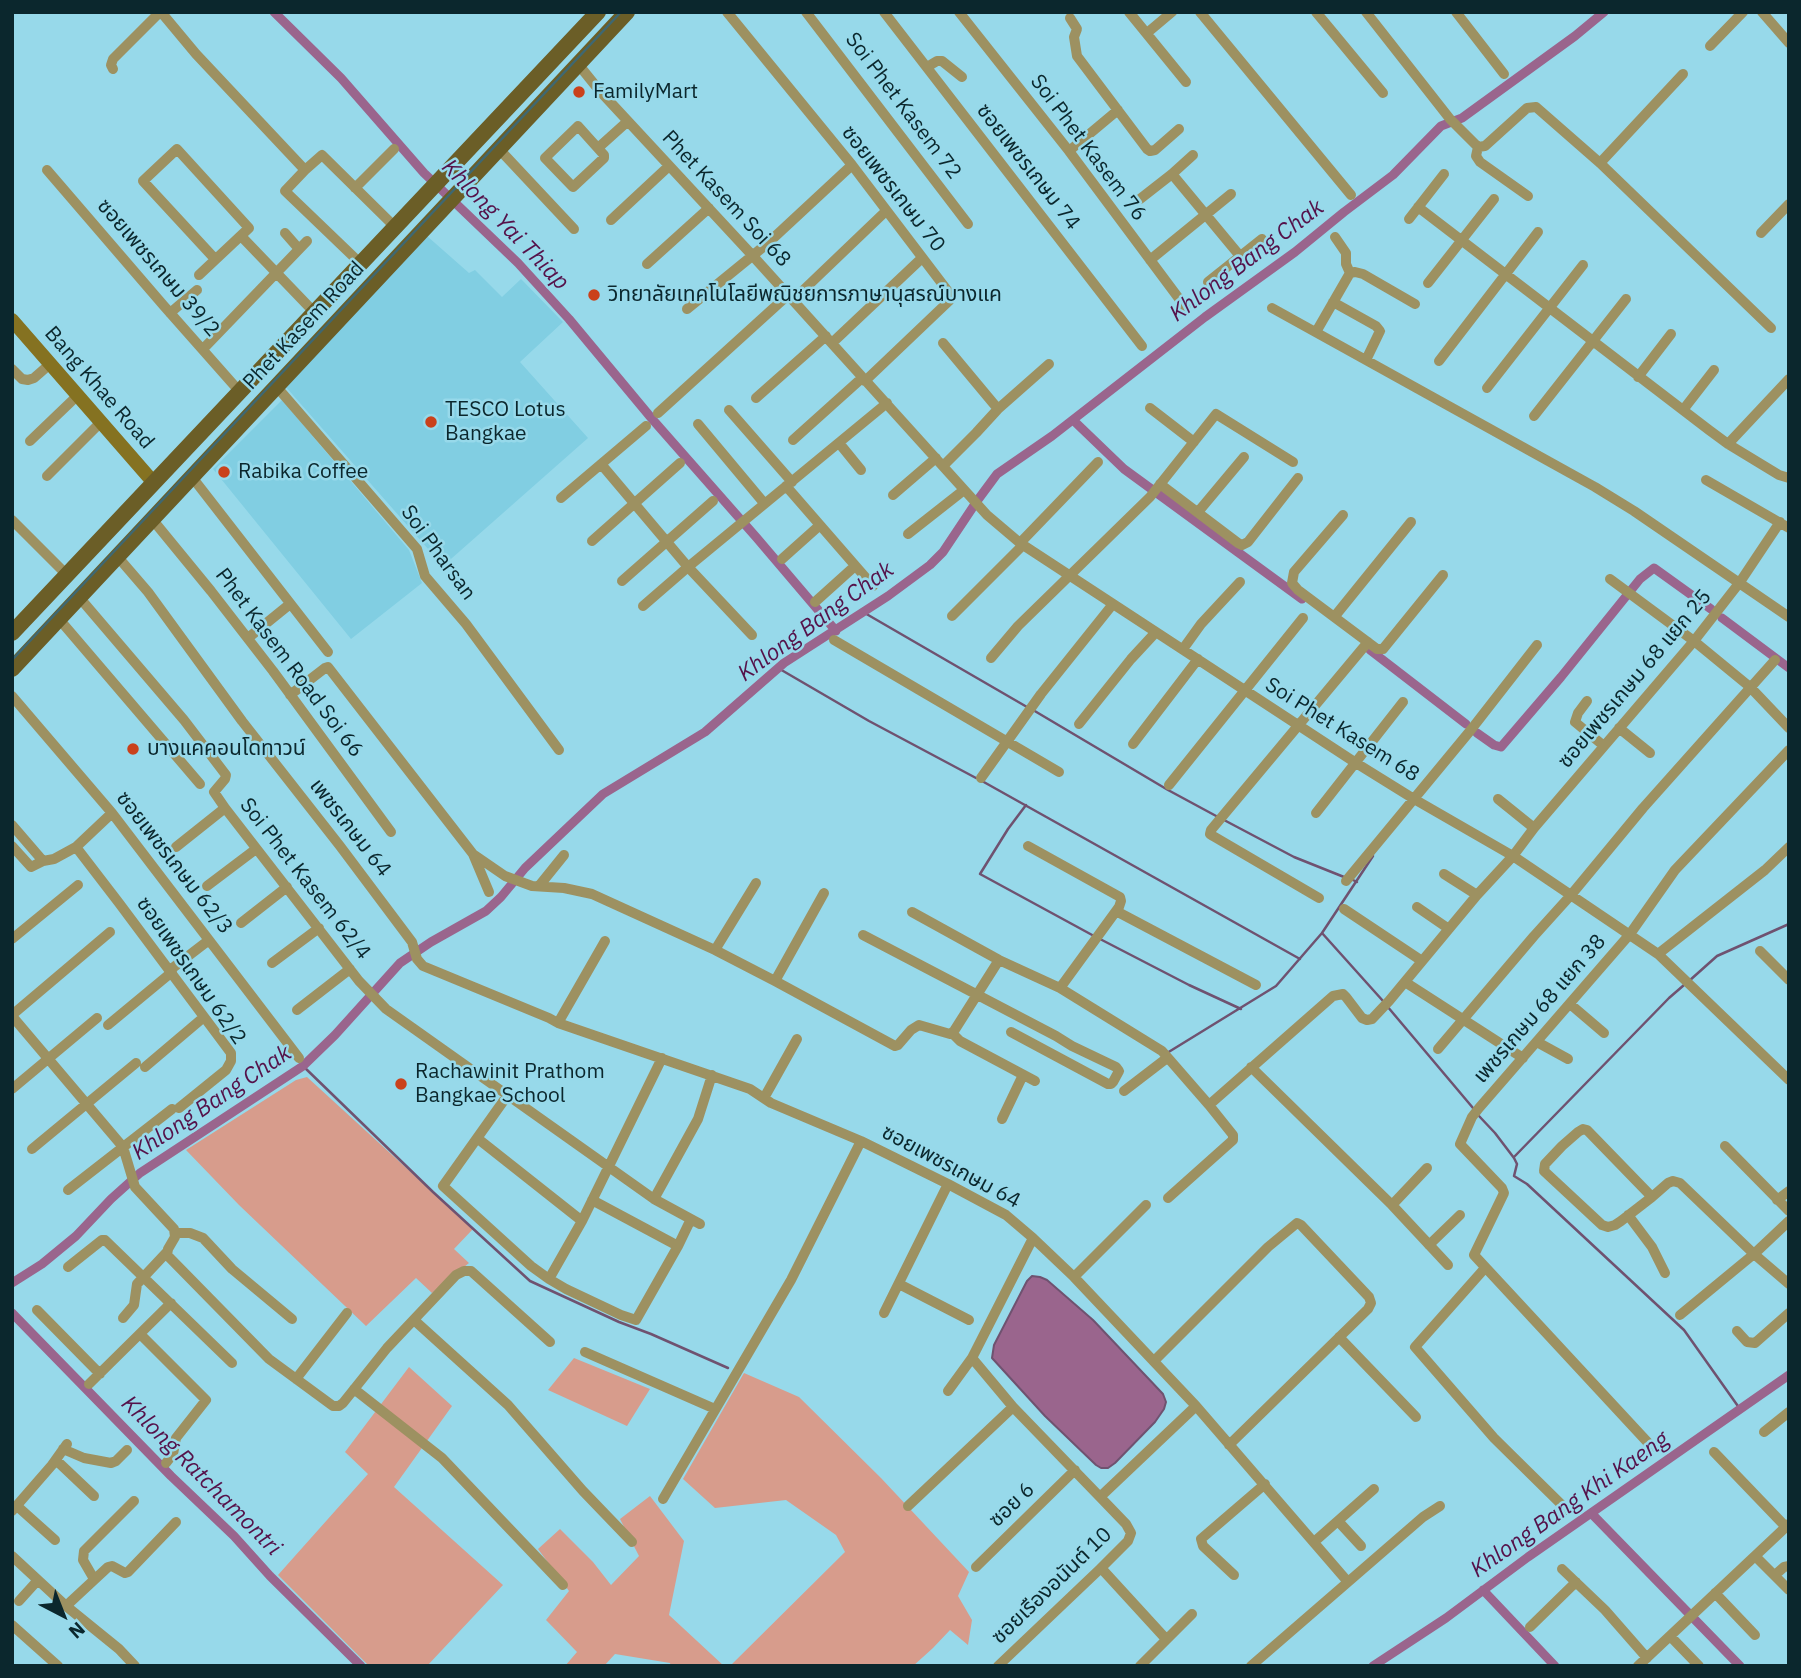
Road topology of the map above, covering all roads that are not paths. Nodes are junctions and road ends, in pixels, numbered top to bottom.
1 (161, 12) edge
2 (627, 12) edge
3 (727, 12) edge
4 (806, 12) edge
5 (884, 12) edge
6 (959, 12) edge
7 (1129, 12) edge
8 (1172, 12) edge
9 (1200, 12) edge
10 (1316, 12) edge
11 (1366, 12) edge
12 (1456, 12) edge
13 (1743, 12) edge
14 (1762, 12) edge
15 (592, 14) edge
16 (1070, 18) dead end
17 (1147, 33) junction
18 (1789, 43) edge
19 (1710, 46) dead end
20 (578, 64) junction
21 (927, 67) junction
22 (113, 69) dead end
23 (1504, 74) dead end
24 (1683, 74) dead end
25 (962, 77) dead end
26 (1186, 82) dead end
27 (1383, 93) dead end
28 (1118, 110) junction
29 (628, 121) junction
30 (1179, 129) dead end
31 (1478, 147) junction
32 (598, 148) junction
33 (394, 149) dead end
34 (499, 149) junction
35 (1069, 151) junction
36 (1193, 155) dead end
37 (1600, 163) junction
38 (852, 165) junction
39 (670, 166) junction
40 (47, 170) dead end
41 (305, 170) junction
42 (1172, 174) junction
43 (1444, 174) dead end
44 (355, 188) junction
45 (1231, 194) dead end
46 (1351, 195) dead end
47 (1528, 196) dead end
48 (1140, 199) dead end
49 (1494, 199) dead end
50 (1789, 204) edge
51 (1418, 207) junction
52 (709, 208) junction
53 (886, 211) junction
54 (1205, 214) junction
55 (1409, 219) dead end
56 (611, 220) dead end
57 (968, 224) dead end
58 (395, 228) junction
59 (574, 229) dead end
60 (1538, 232) dead end
61 (285, 233) dead end
62 (1761, 233) dead end
63 (241, 236) junction
64 (1335, 237) dead end
65 (1262, 239) dead end
66 (1461, 240) junction
67 (752, 255) junction
68 (1240, 257) junction
69 (922, 258) junction
70 (215, 259) junction
71 (1150, 260) junction
72 (360, 263) junction
73 (647, 264) dead end
74 (1583, 265) dead end
75 (276, 273) junction
76 (1350, 273) junction
77 (199, 275) dead end
78 (1506, 275) junction
79 (1208, 282) dead end
80 (1428, 283) dead end
81 (197, 290) dead end
82 (790, 297) junction
83 (1626, 299) dead end
84 (1333, 302) junction
85 (1415, 304) dead end
86 (1186, 308) dead end
87 (1272, 308) dead end
88 (1549, 308) junction
89 (687, 309) dead end
90 (314, 312) junction
91 (170, 313) junction
92 (12, 320) edge
93 (1771, 328) dead end
94 (1316, 332) junction
95 (1671, 334) dead end
96 (829, 340) junction
97 (1594, 342) junction
98 (943, 343) dead end
99 (1142, 346) dead end
100 (203, 349) junction
101 (1366, 360) junction
102 (1439, 361) dead end
103 (50, 364) junction
104 (1049, 364) dead end
105 (12, 369) edge
106 (1714, 370) dead end
107 (1638, 377) junction
108 (863, 379) junction
109 (1789, 379) edge
110 (276, 386) junction
111 (1487, 388) dead end
112 (240, 392) junction
113 (78, 396) junction
114 (756, 398) dead end
115 (887, 403) junction
116 (1150, 408) dead end
117 (998, 409) junction
118 (729, 410) dead end
119 (1683, 410) junction
120 (658, 412) dead end
121 (1534, 416) dead end
122 (101, 422) junction
123 (698, 424) dead end
124 (646, 426) dead end
125 (793, 440) dead end
126 (30, 442) dead end
127 (1194, 442) junction
128 (839, 443) junction
129 (1728, 444) junction
130 (1244, 457) dead end
131 (939, 462) junction
132 (1098, 462) dead end
133 (1293, 462) dead end
134 (680, 463) dead end
135 (601, 464) junction
136 (861, 470) dead end
137 (47, 476) dead end
138 (192, 477) junction
139 (1298, 478) dead end
140 (1789, 478) edge
141 (1706, 480) dead end
142 (154, 483) junction
143 (789, 484) junction
144 (1155, 489) junction
145 (966, 492) junction
146 (894, 495) dead end
147 (561, 498) dead end
148 (713, 501) dead end
149 (634, 504) junction
150 (760, 507) junction
151 (1198, 512) junction
152 (987, 515) joint
153 (1343, 515) dead end
154 (152, 519) junction
155 (12, 520) edge
156 (1410, 522) dead end
157 (820, 525) junction
158 (1784, 525) edge
159 (908, 534) dead end
160 (592, 541) dead end
161 (667, 542) junction
162 (1022, 544) junction
163 (117, 556) junction
164 (782, 559) dead end
165 (855, 566) junction
166 (688, 568) junction
167 (67, 575) junction
168 (1069, 575) junction
169 (1443, 575) dead end
170 (1611, 579) dead end
171 (622, 581) dead end
172 (1240, 582) dead end
173 (1740, 582) junction
174 (873, 586) dead end
175 (79, 597) junction
176 (815, 601) dead end
177 (290, 604) junction
178 (1113, 604) junction
179 (643, 606) dead end
180 (952, 616) dead end
181 (1335, 616) junction
182 (1789, 617) edge
183 (59, 618) junction
184 (1303, 618) dead end
185 (1156, 632) junction
186 (12, 634) edge
187 (752, 635) dead end
188 (248, 638) junction
189 (834, 639) dead end
190 (1694, 641) junction
191 (1368, 642) junction
192 (1537, 645) dead end
193 (1182, 649) junction
194 (328, 652) dead end
195 (991, 659) dead end
196 (1198, 659) junction
197 (1775, 660) dead end
198 (12, 669) edge
199 (1750, 687) junction
200 (1245, 691) junction
201 (290, 695) junction
202 (12, 696) edge
203 (1587, 701) dead end
204 (1403, 702) dead end
205 (1079, 724) dead end
206 (1299, 726) junction
207 (1619, 728) junction
208 (1789, 728) edge
209 (1006, 742) junction
210 (1133, 744) dead end
211 (1604, 746) junction
212 (559, 750) dead end
213 (1789, 750) edge
214 (1650, 753) dead end
215 (1356, 762) junction
216 (1059, 772) dead end
217 (981, 778) dead end
218 (200, 784) dead end
219 (1169, 785) dead end
220 (1414, 799) junction
221 (1497, 799) dead end
222 (225, 808) junction
223 (113, 813) junction
224 (1316, 813) dead end
225 (12, 825) edge
226 (1534, 828) junction
227 (391, 832) dead end
228 (26, 842) junction
229 (1028, 846) dead end
230 (76, 847) junction
231 (176, 847) dead end
232 (1789, 848) edge
233 (15, 849) edge
234 (256, 849) junction
235 (473, 854) junction
236 (564, 855) dead end
237 (1513, 856) junction
238 (43, 861) junction
239 (1444, 874) dead end
240 (1346, 881) dead end
241 (756, 883) dead end
242 (78, 885) dead end
243 (207, 886) dead end
244 (535, 886) junction
245 (286, 887) junction
246 (489, 892) dead end
247 (824, 893) dead end
248 (1476, 895) junction
249 (1571, 895) junction
250 (1320, 898) dead end
251 (1417, 907) dead end
252 (1344, 909) dead end
253 (1116, 911) junction
254 (912, 912) dead end
255 (241, 923) dead end
256 (318, 928) junction
257 (1449, 929) junction
258 (110, 932) dead end
259 (1630, 934) junction
260 (863, 935) dead end
261 (12, 939) edge
262 (209, 940) junction
263 (605, 941) dead end
264 (715, 950) junction
265 (1760, 951) dead end
266 (1658, 954) junction
267 (417, 960) joint
268 (999, 960) junction
269 (1422, 961) junction
270 (272, 963) dead end
271 (350, 969) junction
272 (171, 971) junction
273 (1789, 980) edge
274 (775, 981) junction
275 (1405, 982) junction
276 (1256, 985) dead end
277 (1060, 988) junction
278 (977, 995) junction
279 (1570, 1004) junction
280 (297, 1010) dead end
281 (12, 1016) edge
282 (204, 1017) junction
283 (97, 1018) dead end
284 (1462, 1021) junction
285 (558, 1023) junction
286 (108, 1025) dead end
287 (1011, 1032) dead end
288 (952, 1033) junction
289 (1604, 1033) dead end
290 (797, 1040) dead end
291 (1537, 1042) junction
292 (1438, 1049) dead end
293 (1165, 1055) junction
294 (49, 1058) junction
295 (299, 1058) dead end
296 (662, 1058) junction
297 (1523, 1058) junction
298 (1568, 1059) dead end
299 (1251, 1068) junction
300 (712, 1075) junction
301 (1023, 1075) junction
302 (1789, 1080) edge
303 (1035, 1081) dead end
304 (12, 1089) edge
305 (1124, 1091) dead end
306 (507, 1096) junction
307 (764, 1098) junction
308 (87, 1103) junction
309 (1209, 1105) junction
310 (1002, 1119) dead end
311 (477, 1139) junction
312 (861, 1141) junction
313 (1725, 1146) dead end
314 (123, 1147) junction
315 (32, 1149) dead end
316 (608, 1167) junction
317 (1427, 1168) dead end
318 (948, 1184) junction
319 (68, 1190) dead end
320 (1789, 1191) edge
321 (1652, 1197) junction
322 (1168, 1198) dead end
323 (654, 1199) junction
324 (1777, 1199) junction
325 (592, 1200) junction
326 (1146, 1205) dead end
327 (1392, 1205) junction
328 (1789, 1211) edge
329 (1460, 1215) dead end
330 (1628, 1215) junction
331 (582, 1221) junction
332 (1789, 1221) edge
333 (175, 1233) junction
334 (1033, 1238) junction
335 (678, 1245) junction
336 (1429, 1245) junction
337 (167, 1252) junction
338 (1754, 1254) junction
339 (1447, 1265) dead end
340 (68, 1267) dead end
341 (1485, 1268) junction
342 (1665, 1273) dead end
343 (143, 1277) junction
344 (1074, 1278) junction
345 (549, 1279) junction
346 (899, 1284) junction
347 (1789, 1284) edge
348 (172, 1303) junction
349 (37, 1310) dead end
350 (347, 1313) dead end
351 (884, 1313) dead end
352 (1789, 1313) edge
353 (1680, 1315) dead end
354 (123, 1318) dead end
355 (292, 1319) dead end
356 (414, 1320) junction
357 (968, 1320) dead end
358 (1737, 1331) dead end
359 (140, 1334) junction
360 (1339, 1337) junction
361 (550, 1342) dead end
362 (585, 1352) dead end
363 (972, 1358) junction
364 (1154, 1361) junction
365 (232, 1363) dead end
366 (100, 1374) junction
367 (296, 1379) junction
368 (89, 1384) dead end
369 (355, 1389) junction
370 (948, 1391) dead end
371 (1195, 1406) junction
372 (1013, 1407) junction
373 (715, 1409) junction
374 (1789, 1412) edge
375 (1416, 1416) dead end
376 (1764, 1432) dead end
377 (1229, 1445) junction
378 (1652, 1447) dead end
379 (127, 1450) dead end
380 (1714, 1452) dead end
381 (56, 1460) junction
382 (166, 1463) dead end
383 (1074, 1470) junction
384 (1265, 1484) junction
385 (1374, 1489) dead end
386 (94, 1496) dead end
387 (1100, 1497) junction
388 (663, 1499) dead end
389 (134, 1501) dead end
390 (908, 1506) dead end
391 (1440, 1506) dead end
392 (15, 1508) edge
393 (1567, 1510) dead end
394 (1338, 1521) junction
395 (176, 1522) dead end
396 (1787, 1525) edge
397 (55, 1540) dead end
398 (632, 1542) dead end
399 (1314, 1542) junction
400 (1361, 1546) dead end
401 (12, 1556) edge
402 (1755, 1556) junction
403 (1789, 1566) edge
404 (976, 1567) dead end
405 (1101, 1568) junction
406 (1562, 1569) dead end
407 (1234, 1575) dead end
408 (1775, 1575) junction
409 (94, 1579) junction
410 (38, 1580) junction
411 (1348, 1582) junction
412 (1576, 1582) junction
413 (563, 1585) dead end
414 (1789, 1590) edge
415 (1715, 1593) junction
416 (19, 1601) dead end
417 (66, 1606) junction
418 (1192, 1614) dead end
419 (12, 1625) edge
420 (1530, 1627) dead end
421 (1755, 1635) dead end
422 (1670, 1636) junction
423 (1166, 1639) junction
424 (1643, 1662) edge
425 (58, 1666) edge
426 (135, 1666) edge
427 (998, 1666) edge
428 (1140, 1666) edge
429 (1251, 1666) edge
430 (1699, 1666) edge

1 - 22 street
1 - 41 street
2 - 20 main road, Phet Kasem Road
3 - 38 street, ซอยเพชรเกษม 70
4 - 57 street, Soi Phet Kasem 72
5 - 21 street, ซอยเพชรเกษม 74
6 - 35 street, Soi Phet Kasem 76
7 - 17 street
8 - 17 street
9 - 46 street
10 - 27 street
11 - 31 street
12 - 23 street
13 - 19 street
14 - 18 street
15 - 58 main road, Phet Kasem Road
16 - 28 street
17 - 26 street
20 - 29 street, Phet Kasem Soi 68
20 - 34 main road, Phet Kasem Road
21 - 25 street
21 - 99 street, ซอยเพชรเกษม 74
24 - 37 street
28 - 30 street
28 - 35 street
29 - 32 street
29 - 39 street, Phet Kasem Soi 68
31 - 37 street
31 - 47 street
32 - 32 street
33 - 44 street
34 - 59 street
34 - 110 main road, Phet Kasem Road
35 - 71 street, Soi Phet Kasem 76
36 - 42 street
37 - 93 street
38 - 53 street, ซอยเพชรเกษม 70
38 - 67 street
39 - 52 street, Phet Kasem Soi 68
39 - 56 street
40 - 91 street, ซอยเพชรเกษม 39/2
41 - 44 street
41 - 72 street
42 - 48 street
42 - 54 street
43 - 51 street
44 - 58 street
45 - 54 street
49 - 66 street
50 - 62 street
51 - 55 street
51 - 66 street
52 - 67 street, Phet Kasem Soi 68
52 - 73 street
53 - 69 street, ซอยเพชรเกษม 70
53 - 82 street
54 - 68 street
54 - 71 street
58 - 72 main road, Phet Kasem Road
60 - 78 street
61 - 75 street
63 - 70 street
63 - 70 street
63 - 75 street
64 - 76 street
65 - 68 street
66 - 78 street
66 - 80 street
67 - 82 street, Phet Kasem Soi 68
67 - 89 street
68 - 79 street
69 - 96 street
69 - 108 street, ซอยเพชรเกษม 70
70 - 77 street
71 - 86 street, Soi Phet Kasem 76
72 - 90 main road, Phet Kasem Road
74 - 88 street
75 - 90 street
75 - 100 street
76 - 84 street
76 - 85 street
78 - 88 street
78 - 102 street
81 - 91 street
82 - 96 street, Phet Kasem Soi 68
82 - 120 street
83 - 97 street
84 - 94 street
84 - 101 street
87 - 94 street
88 - 97 street
88 - 111 street
90 - 112 main road, Phet Kasem Road
91 - 100 street, ซอยเพชรเกษม 39/2
92 - 103 main road, Bang Khae Road
94 - 101 street
95 - 107 street
96 - 108 street, Phet Kasem Soi 68
96 - 114 street
97 - 107 street
97 - 121 street
98 - 117 street
100 - 112 street, ซอยเพชรเกษม 39/2
101 - 173 street
103 - 105 street
103 - 113 main road, Bang Khae Road
104 - 117 street
106 - 119 street
107 - 119 street
108 - 115 street, Phet Kasem Soi 68
108 - 125 street
109 - 129 street
110 - 138 main road, Phet Kasem Road
110 - 212 street, Soi Pharsan
112 - 142 main road, Phet Kasem Road
113 - 122 main road, Bang Khae Road
113 - 126 street
115 - 128 street
115 - 131 street, Phet Kasem Soi 68
116 - 127 street
117 - 131 street
118 - 143 street
119 - 129 street
122 - 137 street
122 - 142 main road, Bang Khae Road
123 - 150 street
124 - 135 street
127 - 133 street
127 - 144 street
128 - 136 street
128 - 143 street
129 - 140 street
130 - 151 street
131 - 145 street, Phet Kasem Soi 68
131 - 146 street
132 - 162 street
134 - 149 street
135 - 147 street
135 - 149 street
138 - 142 main road
138 - 154 main road, Phet Kasem Road
138 - 177 street
139 - 151 street
141 - 158 street
142 - 167 main road, Phet Kasem Road
143 - 150 street
143 - 157 street
144 - 151 street
144 - 168 street
145 - 152 street, Phet Kasem Soi 68
145 - 159 street
148 - 161 street
149 - 160 street
149 - 161 street
150 - 166 street
152 - 162 street, Soi Phet Kasem 68
153 - 181 street
154 - 163 main road, Phet Kasem Road
154 - 188 street, Phet Kasem Road Soi 66
155 - 167 street
156 - 181 street
157 - 164 street
157 - 165 street
158 - 173 street, ซอยเพชรเกษม 68 แยก 25
161 - 166 street
161 - 171 street
162 - 168 street, Soi Phet Kasem 68
162 - 180 street
163 - 175 main road, Phet Kasem Road
163 - 267 street, เพชรเกษม 64
165 - 174 street
165 - 176 street
166 - 179 street
166 - 187 street
167 - 186 main road, Phet Kasem Road
168 - 178 street, Soi Phet Kasem 68
168 - 195 street
169 - 191 street
170 - 190 street
172 - 193 street
173 - 182 street
173 - 190 street, ซอยเพชรเกษม 68 แยก 25
175 - 183 main road, Phet Kasem Road
175 - 222 street, Soi Phet Kasem 62/4
177 - 188 street
177 - 194 street
178 - 185 street, Soi Phet Kasem 68
178 - 209 street
181 - 191 street
183 - 198 main road, Phet Kasem Road
183 - 218 street
184 - 200 street
185 - 193 street, Soi Phet Kasem 68
185 - 205 street
188 - 201 street, Phet Kasem Road Soi 66
189 - 209 street
190 - 199 street
190 - 207 street, ซอยเพชรเกษม 68 แยก 25
191 - 206 street
192 - 220 street
193 - 196 street, Soi Phet Kasem 68
196 - 200 street, Soi Phet Kasem 68
196 - 210 street
197 - 199 street
199 - 208 street
199 - 249 street
200 - 206 street, Soi Phet Kasem 68
200 - 219 street
201 - 227 street, Phet Kasem Road Soi 66
201 - 235 street
202 - 223 street, ซอยเพชรเกษม 62/3
203 - 211 street
204 - 215 street
206 - 215 street, Soi Phet Kasem 68
206 - 250 street
207 - 211 street, ซอยเพชรเกษม 68 แยก 25
207 - 214 street
209 - 216 street
209 - 217 street
211 - 226 street, ซอยเพชรเกษม 68 แยก 25
213 - 259 street, เพชรเกษม 68 แยก 38
215 - 220 street, Soi Phet Kasem 68
215 - 224 street
220 - 237 street, Soi Phet Kasem 68
220 - 240 street
221 - 226 street
222 - 231 street
222 - 234 street, Soi Phet Kasem 62/4
223 - 230 street
223 - 262 street, ซอยเพชรเกษม 62/3
225 - 228 street
226 - 237 street, ซอยเพชรเกษม 68 แยก 25
228 - 233 street
228 - 238 street
229 - 253 street
230 - 238 street
230 - 272 street, ซอยเพชรเกษม 62/2
232 - 266 street
233 - 238 street
234 - 243 street
234 - 245 street, Soi Phet Kasem 62/4
235 - 244 street
235 - 246 street
236 - 244 street
237 - 248 street, ซอยเพชรเกษม 68 แยก 25
237 - 249 street, Soi Phet Kasem 68
239 - 248 street
241 - 264 street
242 - 261 street
244 - 264 street
245 - 255 street
245 - 256 street, Soi Phet Kasem 62/4
247 - 274 street
248 - 257 street, ซอยเพชรเกษม 68 แยก 25
249 - 259 street, Soi Phet Kasem 68
249 - 284 street
251 - 257 street
252 - 269 street
253 - 276 street
253 - 277 street
254 - 268 street
256 - 270 street
256 - 271 street, Soi Phet Kasem 62/4
257 - 269 street, ซอยเพชรเกษม 68 แยก 25
258 - 281 street
259 - 266 street, Soi Phet Kasem 68
259 - 279 street, เพชรเกษม 68 แยก 38
260 - 278 street
262 - 272 street
262 - 295 street, ซอยเพชรเกษม 62/3
263 - 285 street
264 - 274 street
265 - 273 street
266 - 302 street, Soi Phet Kasem 68
267 - 285 street, ซอยเพชรเกษม 64
268 - 277 street
268 - 278 street
269 - 275 street, ซอยเพชรเกษม 68 แยก 25
271 - 280 street
271 - 306 street, Soi Phet Kasem 62/4
272 - 282 street, ซอยเพชรเกษม 62/2
272 - 286 street
274 - 288 street
275 - 284 street
275 - 299 street, ซอยเพชรเกษม 68 แยก 25
277 - 293 street
278 - 287 street
278 - 288 street
279 - 289 street
279 - 291 street, เพชรเกษม 68 แยก 38
281 - 294 street
282 - 308 street
282 - 314 street, ซอยเพชรเกษม 62/2
283 - 294 street
284 - 292 street
284 - 297 street
285 - 296 street, ซอยเพชรเกษม 64
288 - 301 street
290 - 307 street
291 - 297 street, เพชรเกษม 68 แยก 38
291 - 298 street
293 - 305 street
293 - 309 street
294 - 304 street
294 - 308 street
296 - 300 street, ซอยเพชรเกษม 64
296 - 316 street
297 - 341 street, เพชรเกษม 68 แยก 38
299 - 309 street
299 - 327 street
300 - 307 street, ซอยเพชรเกษม 64
300 - 323 street
301 - 303 street
301 - 310 street
306 - 311 street
306 - 316 street, Soi Phet Kasem 62/4
307 - 312 street, ซอยเพชรเกษม 64
308 - 314 street
308 - 315 street
309 - 322 street
311 - 331 street
311 - 345 street
312 - 318 street, ซอยเพชรเกษม 64
312 - 373 street
313 - 324 street
314 - 319 street
314 - 333 street
316 - 323 street, Soi Phet Kasem 62/4
316 - 325 street
317 - 327 street
318 - 334 street, ซอยเพชรเกษม 64
318 - 346 street
320 - 324 street
321 - 330 street
321 - 330 street
321 - 338 street
323 - 335 street, Soi Phet Kasem 62/4
324 - 328 street
325 - 331 street
325 - 335 street
326 - 344 street
327 - 336 street
329 - 336 street
330 - 342 street
331 - 345 street
332 - 338 street
333 - 337 street
333 - 355 street
334 - 344 street, ซอยเพชรเกษม 64
334 - 363 street
335 - 345 street
336 - 339 street
337 - 343 street
337 - 367 street
338 - 347 street
338 - 353 street
340 - 343 street
341 - 378 street
341 - 393 street
343 - 348 street
343 - 354 street
344 - 364 street, ซอยเพชรเกษม 64
346 - 351 street
346 - 357 street
348 - 359 street
348 - 365 street
349 - 366 street
350 - 367 street
352 - 358 street
356 - 361 street
356 - 369 street
356 - 398 street
359 - 366 street
359 - 382 street
360 - 364 street
360 - 375 street
360 - 377 street
362 - 373 street
363 - 370 street
363 - 372 street
364 - 371 street, ซอยเพชรเกษม 64
366 - 368 street
367 - 369 street
369 - 413 street
371 - 377 street, ซอยเพชรเกษม 64
371 - 387 street
372 - 383 street
372 - 390 street
373 - 388 street
374 - 376 street
377 - 384 street, ซอยเพชรเกษม 64
379 - 381 street
380 - 396 street
381 - 386 street
381 - 392 street
383 - 387 street
383 - 404 street, ซอย 6
384 - 399 street, ซอยเพชรเกษม 64
384 - 407 street
385 - 394 street
387 - 405 street, ซอยเรืองอนันต์ 10
389 - 409 street
391 - 411 street
392 - 397 street
394 - 399 street
394 - 400 street
395 - 409 street
396 - 402 street
399 - 411 street, ซอยเพชรเกษม 64
401 - 410 street
402 - 408 street
402 - 415 street
403 - 408 street
405 - 423 street
405 - 427 street, ซอยเรืองอนันต์ 10
406 - 412 street
408 - 414 street
409 - 417 street
410 - 416 street
410 - 417 street
411 - 429 street
412 - 420 street
412 - 424 street
415 - 421 street
415 - 422 street
417 - 426 street
418 - 423 street
419 - 425 street
422 - 424 street
422 - 430 street
423 - 428 street

